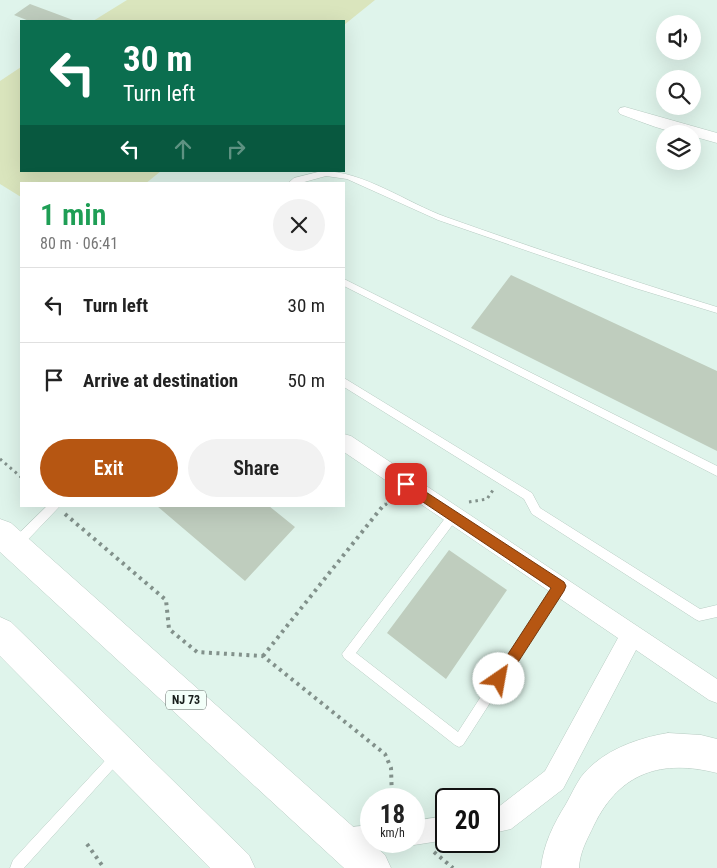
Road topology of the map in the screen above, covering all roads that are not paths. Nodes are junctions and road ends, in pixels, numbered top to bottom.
1 (625, 110) dead end
2 (717, 138) edge
3 (294, 182) edge
4 (345, 283) edge
5 (717, 310) edge
6 (345, 383) edge
7 (345, 443) edge
8 (717, 471) edge
9 (59, 509) edge
10 (460, 509) junction
11 (7, 539) edge
12 (559, 586) junction
13 (717, 611) edge
14 (0, 633) edge
15 (632, 634) junction
16 (717, 692) edge
17 (120, 753) junction
18 (717, 756) edge
19 (500, 820) edge
20 (356, 839) edge
21 (17, 868) edge
22 (236, 868) edge
23 (372, 868) edge
24 (560, 868) edge

1 - 2 street
3 - 5 lane
4 - 8 lane
6 - 13 lane
7 - 10 street
9 - 11 lane
10 - 12 street
10 - 12 lane
11 - 20 highway, NJ 73
12 - 15 street
14 - 17 highway
15 - 16 street
15 - 19 street
17 - 21 lane
17 - 22 highway
18 - 24 highway
20 - 23 highway, NJ 73

